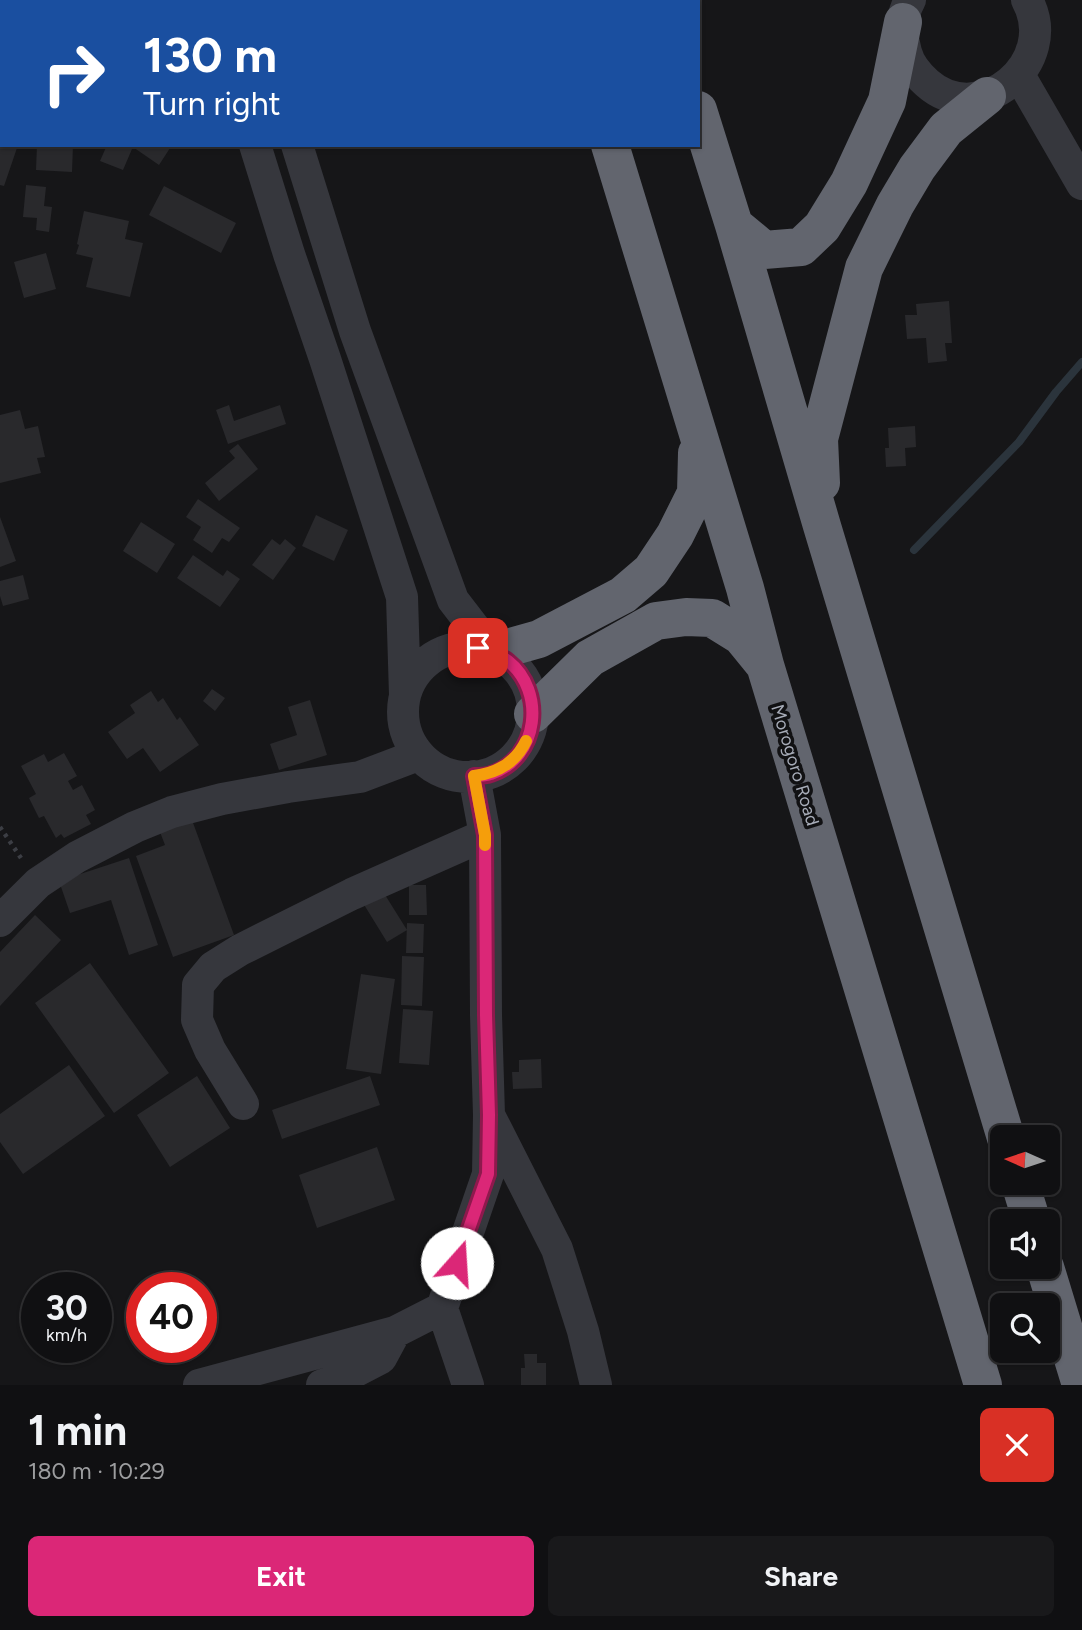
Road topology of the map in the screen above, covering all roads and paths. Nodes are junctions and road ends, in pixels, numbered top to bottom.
1 (1027, 0) edge
2 (907, 6) edge
3 (1019, 75) junction
4 (987, 96) junction
5 (700, 116) edge
6 (257, 147) edge
7 (298, 147) edge
8 (611, 147) edge
9 (1082, 184) edge
10 (734, 225) junction
11 (697, 432) junction
12 (822, 526) junction
13 (493, 652) junction
14 (765, 664) junction
15 (405, 695) junction
16 (533, 714) junction
17 (418, 755) junction
18 (474, 776) junction
19 (0, 827) edge
20 (485, 835) junction
21 (38, 883) junction
22 (0, 921) edge
23 (243, 1104) dead end
24 (489, 1115) junction
25 (1002, 1125) edge
26 (1049, 1279) edge
27 (442, 1308) junction
28 (394, 1332) junction
29 (199, 1385) edge
30 (322, 1385) edge
31 (468, 1385) edge
32 (596, 1385) edge
33 (983, 1385) edge
34 (1081, 1385) edge

1 - 3 street
2 - 4 street
2 - 10 highway
3 - 4 street
3 - 9 street
4 - 12 highway
5 - 10 highway
6 - 15 street
7 - 13 street
8 - 11 highway, Morogoro Road
10 - 12 highway
11 - 13 highway
11 - 14 highway, Morogoro Road
12 - 25 highway
13 - 15 street
13 - 16 street
14 - 16 highway
14 - 33 highway, Morogoro Road
15 - 17 street
16 - 18 street
17 - 18 street
17 - 21 street
18 - 20 street
19 - 21 path
20 - 23 street
20 - 24 street
21 - 22 street
24 - 27 street
24 - 32 street
26 - 34 highway
27 - 28 street
27 - 31 street
28 - 29 street
28 - 30 street

